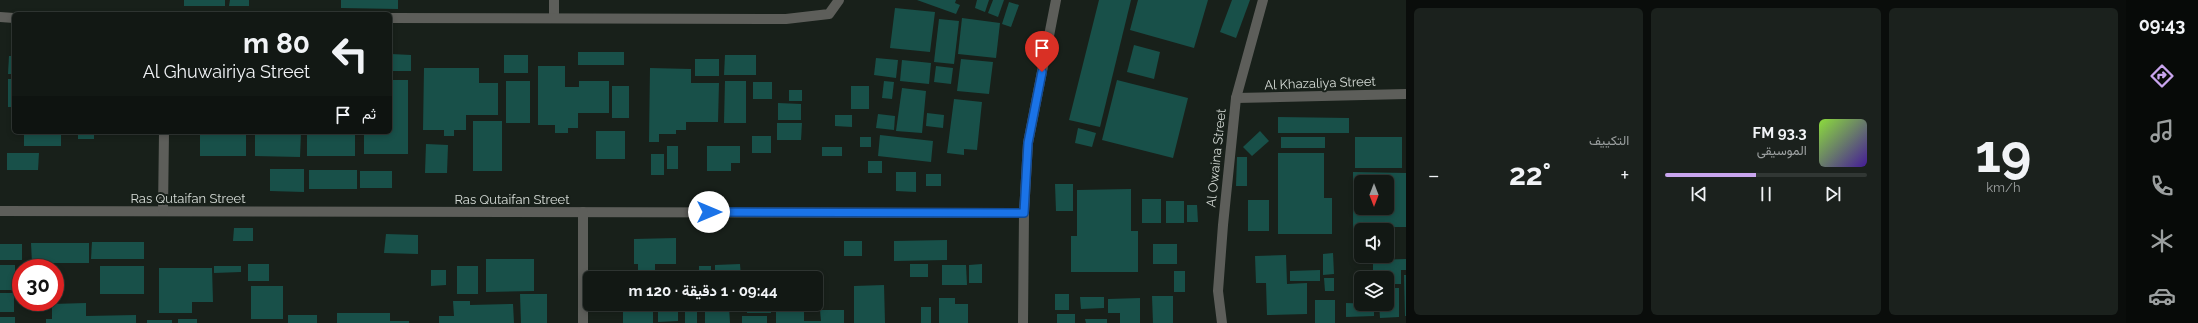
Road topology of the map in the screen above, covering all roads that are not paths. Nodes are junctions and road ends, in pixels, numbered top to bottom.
1 (554, 0) edge
2 (839, 0) edge
3 (1056, 0) edge
4 (1263, 0) edge
5 (0, 17) edge
6 (12, 18) edge
7 (392, 18) edge
8 (554, 18) junction
9 (1406, 94) edge
10 (1236, 98) junction
11 (164, 134) edge
12 (0, 211) edge
13 (163, 211) junction
14 (583, 212) junction
15 (1024, 213) junction
16 (583, 323) edge
17 (1023, 323) edge
18 (1222, 323) edge

1 - 8 street
2 - 8 street
3 - 15 street
4 - 10 street, Al Owaina Street
5 - 6 street
7 - 8 street
9 - 10 street, Al Khazaliya Street
10 - 18 street, Al Owaina Street
11 - 13 street
12 - 13 street, Ras Qutaifan Street
13 - 14 street, Ras Qutaifan Street
14 - 15 street, Ras Qutaifan Street
14 - 16 street
15 - 17 street

